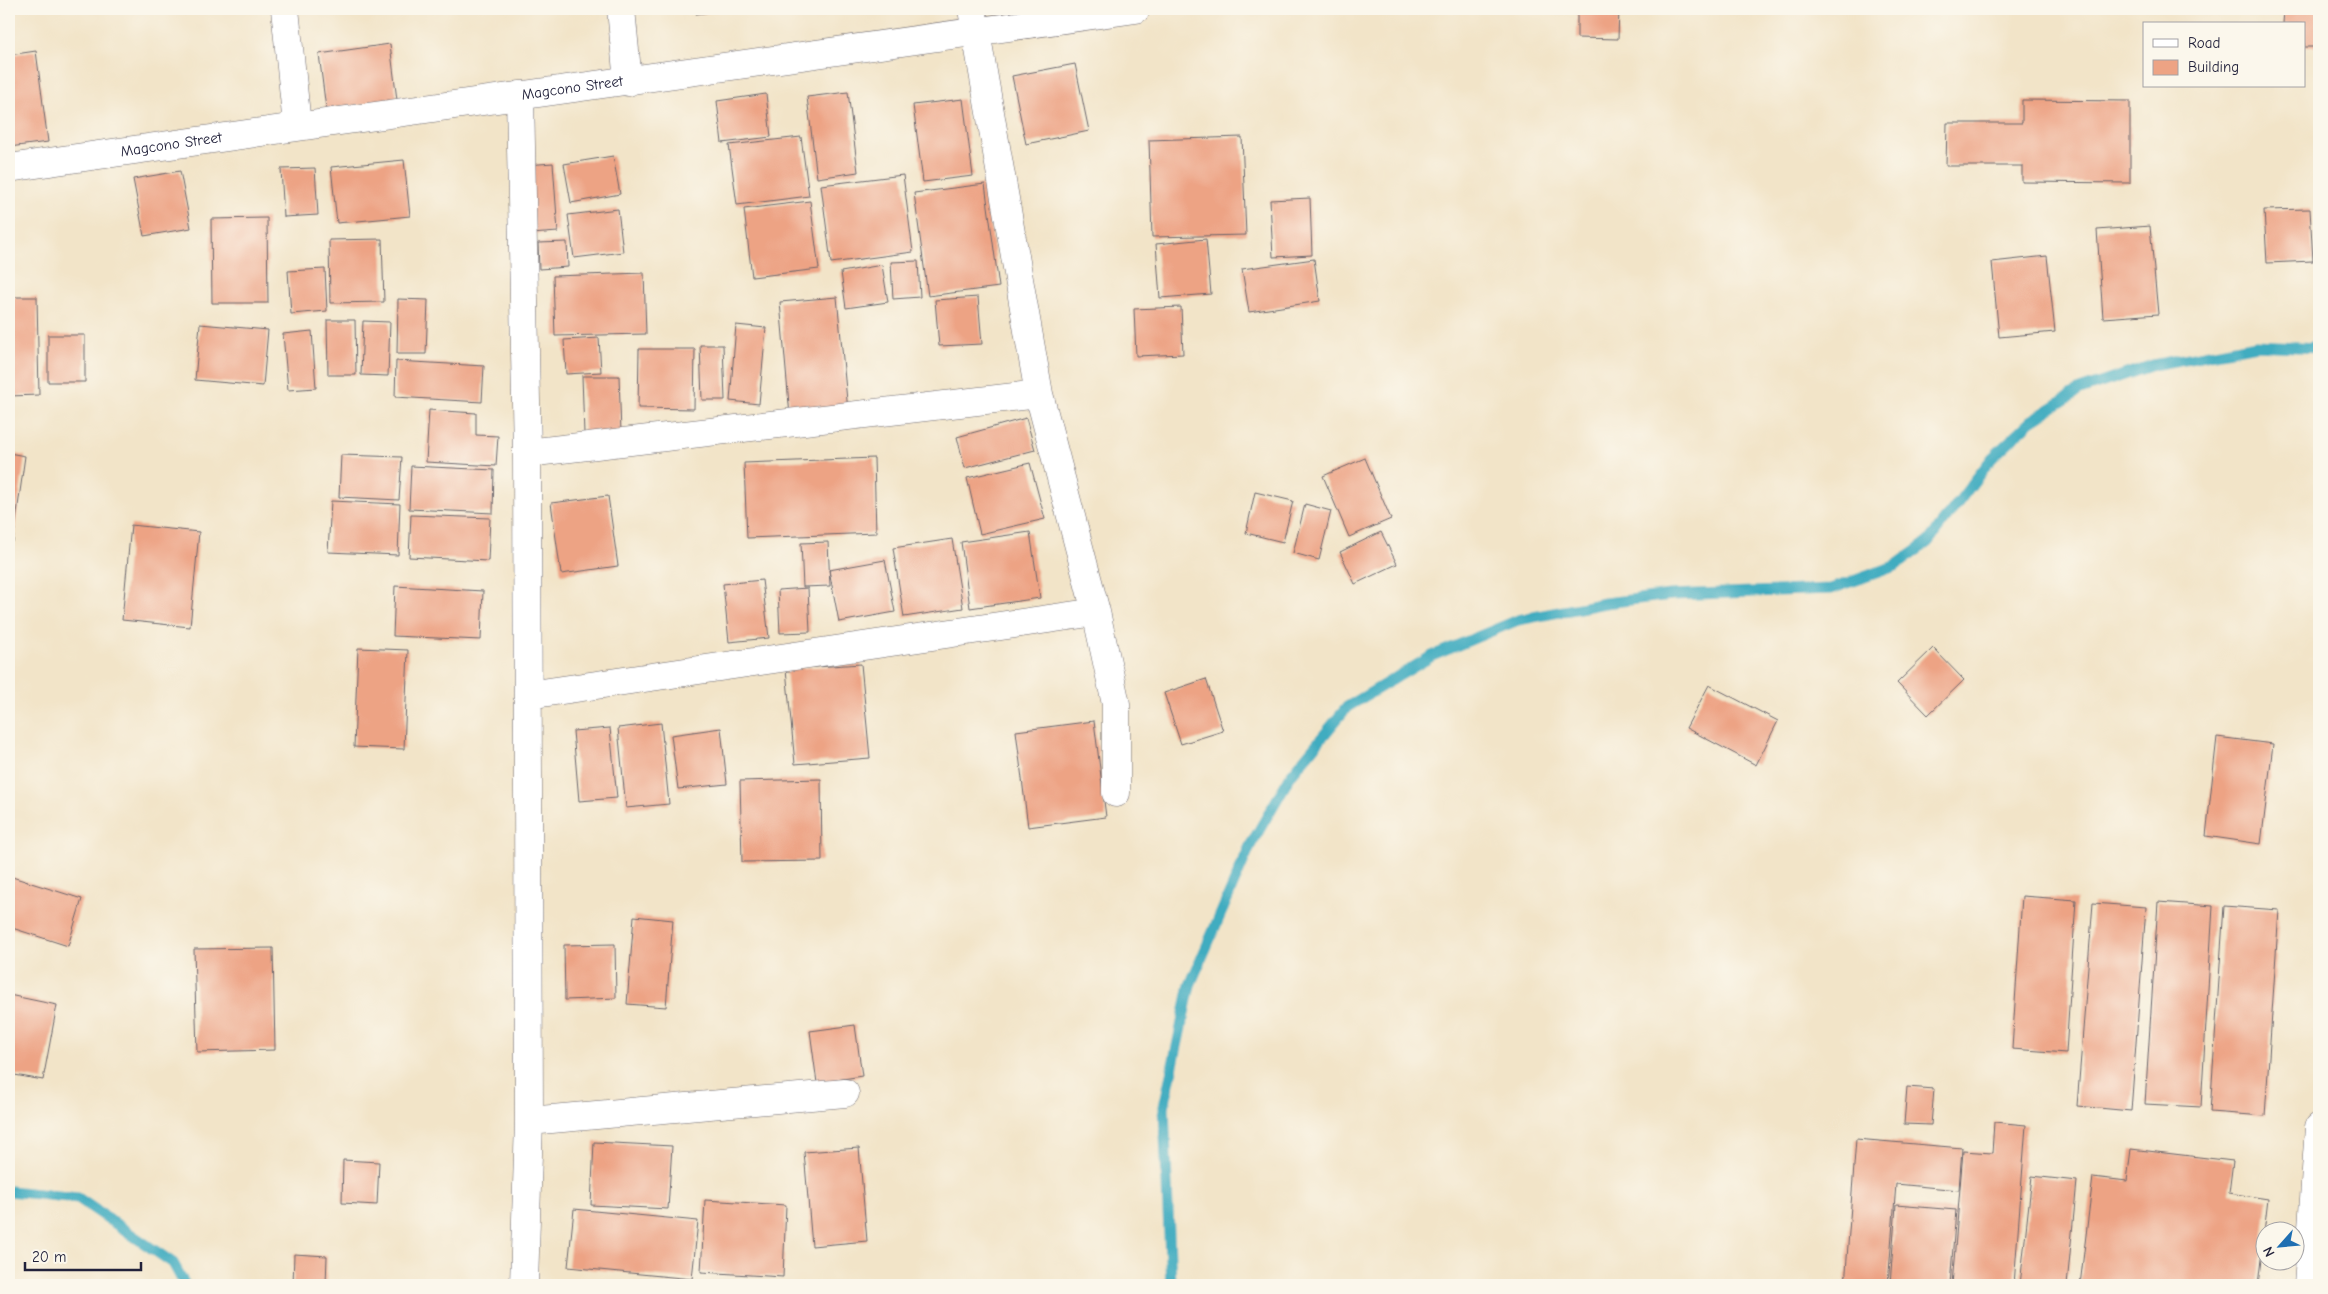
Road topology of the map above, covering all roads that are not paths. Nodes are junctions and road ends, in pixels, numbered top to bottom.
1 (285, 9) edge
2 (621, 9) edge
3 (1136, 9) edge
4 (973, 20) edge
5 (628, 82) junction
6 (520, 95) junction
7 (296, 125) junction
8 (9, 168) edge
9 (1039, 394) junction
10 (527, 453) junction
11 (1096, 612) junction
12 (528, 695) junction
13 (1116, 793) dead end
14 (845, 1093) dead end
15 (529, 1121) junction
16 (2319, 1126) edge
17 (524, 1285) edge
18 (2308, 1285) edge

1 - 7 street
2 - 5 street
3 - 4 street, Magcono Street
4 - 5 street, Magcono Street
4 - 9 street
5 - 6 street, Magcono Street
6 - 7 street, Magcono Street
6 - 10 street
7 - 8 street, Magcono Street
9 - 10 street
9 - 11 street
10 - 12 street
11 - 12 street
11 - 13 street
12 - 15 street
14 - 15 street
15 - 17 street
16 - 18 street

